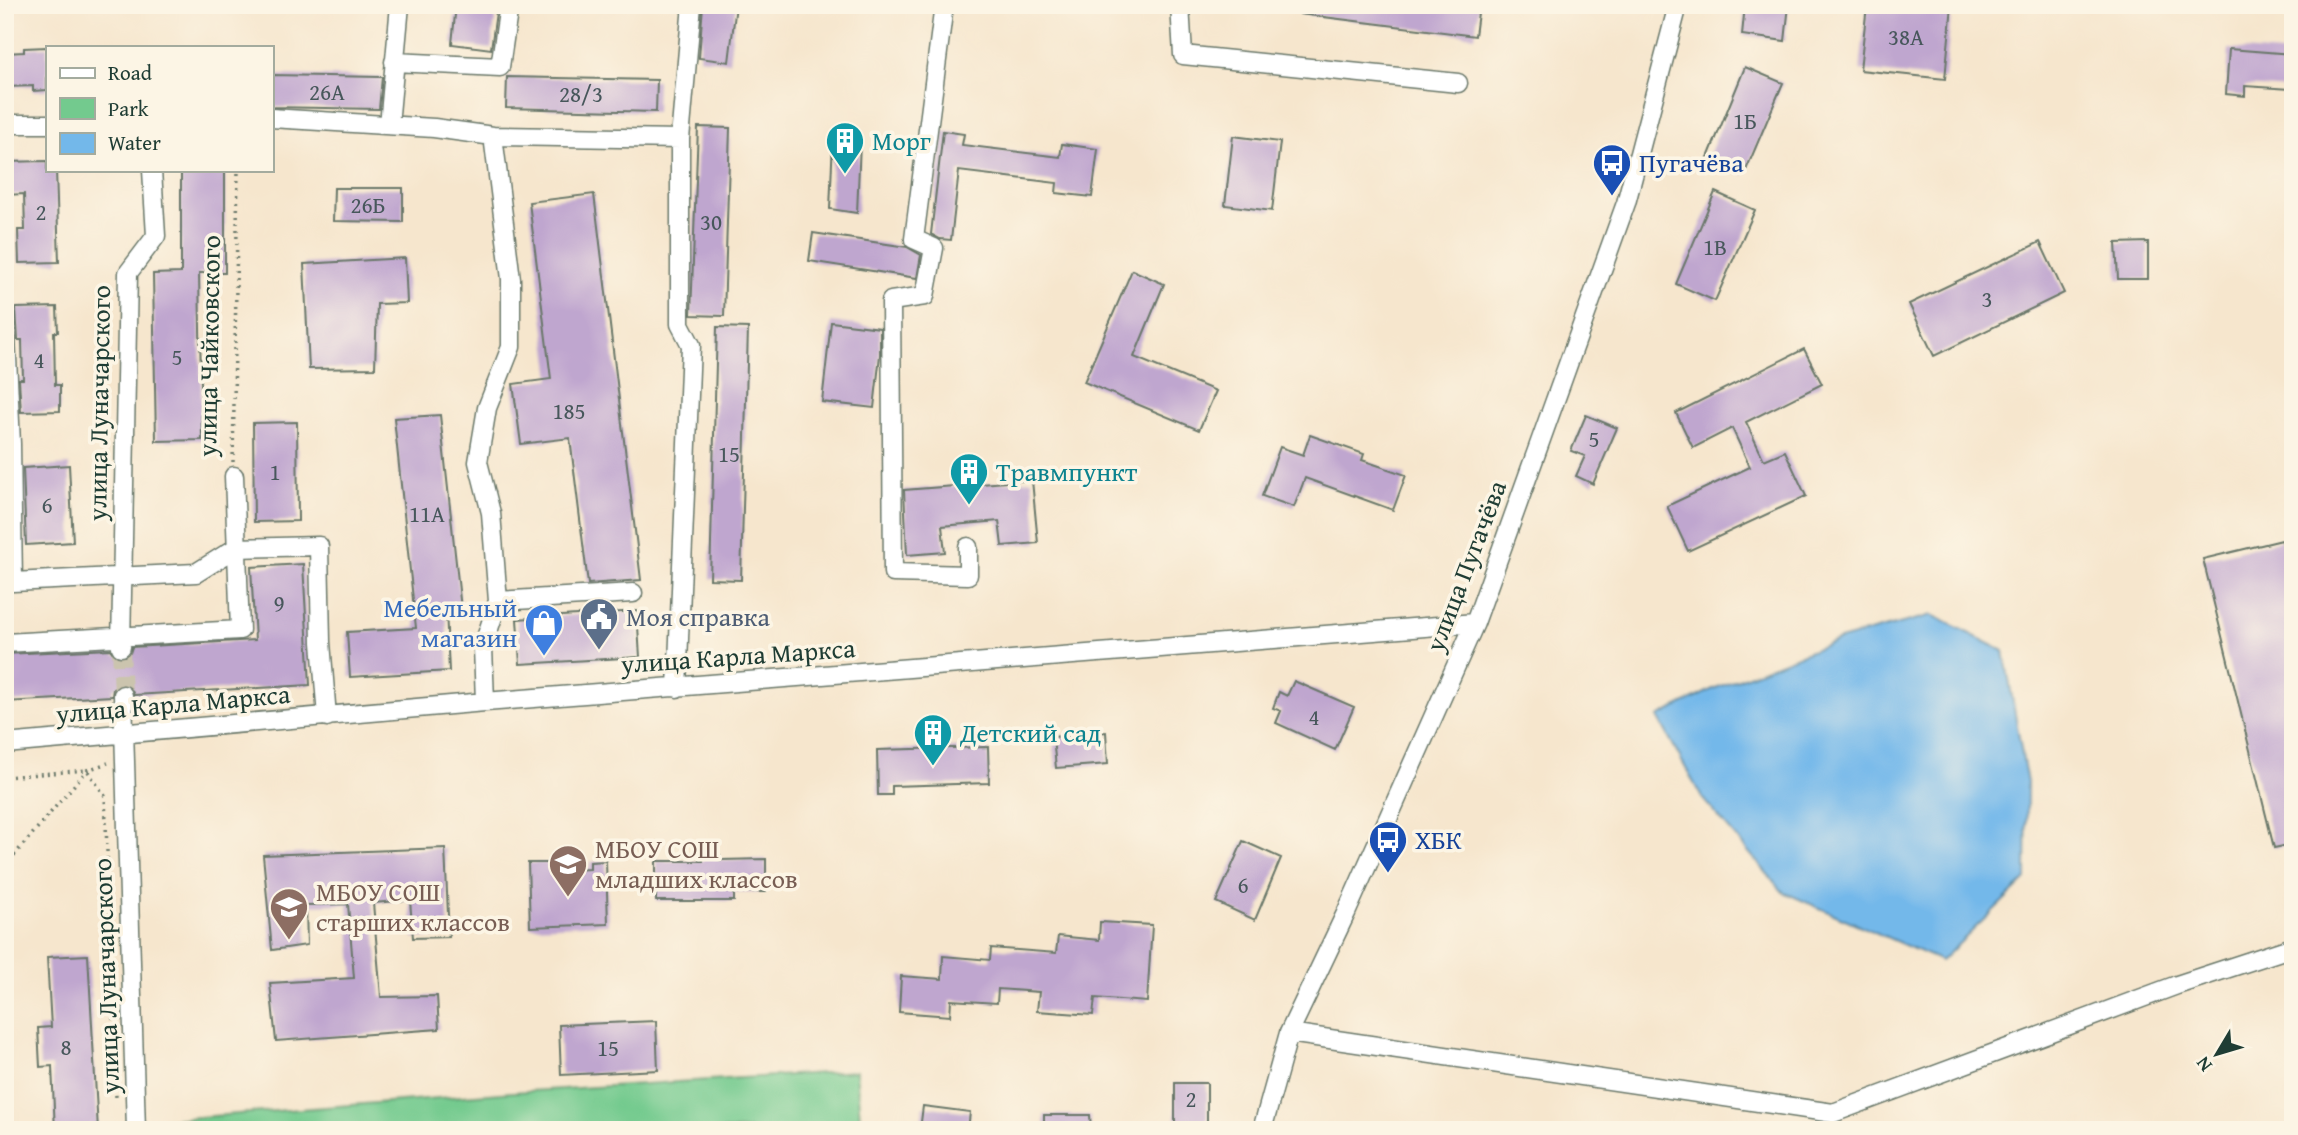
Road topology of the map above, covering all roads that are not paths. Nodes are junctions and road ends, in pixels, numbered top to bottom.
1 (400, 5) edge
2 (509, 5) edge
3 (692, 5) edge
4 (944, 5) edge
5 (1180, 5) edge
6 (1678, 5) edge
7 (394, 62) junction
8 (1458, 83) dead end
9 (273, 118) edge
10 (5, 124) edge
11 (46, 124) edge
12 (389, 125) junction
13 (492, 136) junction
14 (680, 139) junction
15 (152, 172) edge
16 (5, 314) edge
17 (234, 477) road end
18 (968, 547) dead end
19 (236, 548) junction
20 (121, 577) junction
21 (9, 578) edge
22 (633, 593) dead end
23 (498, 601) junction
24 (1475, 623) junction
25 (121, 642) junction
26 (5, 643) edge
27 (677, 688) junction
28 (123, 695) tunnel mouth
29 (485, 702) junction
30 (327, 717) junction
31 (124, 732) junction
32 (5, 744) edge
33 (2293, 947) edge
34 (1289, 1033) junction
35 (136, 1130) edge
36 (1262, 1130) edge

1 - 7 street
2 - 7 street
3 - 14 street
4 - 18 street
5 - 8 street
6 - 24 street, улица Пугачёва
7 - 12 street
9 - 12 street
10 - 11 street
12 - 13 street
13 - 14 street
13 - 23 street
14 - 27 street
15 - 20 street, улица Луначарского
16 - 21 street
17 - 19 street
19 - 20 street
19 - 25 street
19 - 30 street
20 - 21 street
20 - 25 street, улица Луначарского
22 - 23 street
23 - 29 street
24 - 27 street, улица Карла Маркса
24 - 34 street, улица Пугачёва
25 - 26 street
27 - 29 street, улица Карла Маркса
28 - 31 street, улица Луначарского
29 - 30 street, улица Карла Маркса
30 - 31 street, улица Карла Маркса
31 - 32 street, улица Карла Маркса
31 - 35 street, улица Луначарского
33 - 34 street
34 - 36 street, улица Пугачёва

